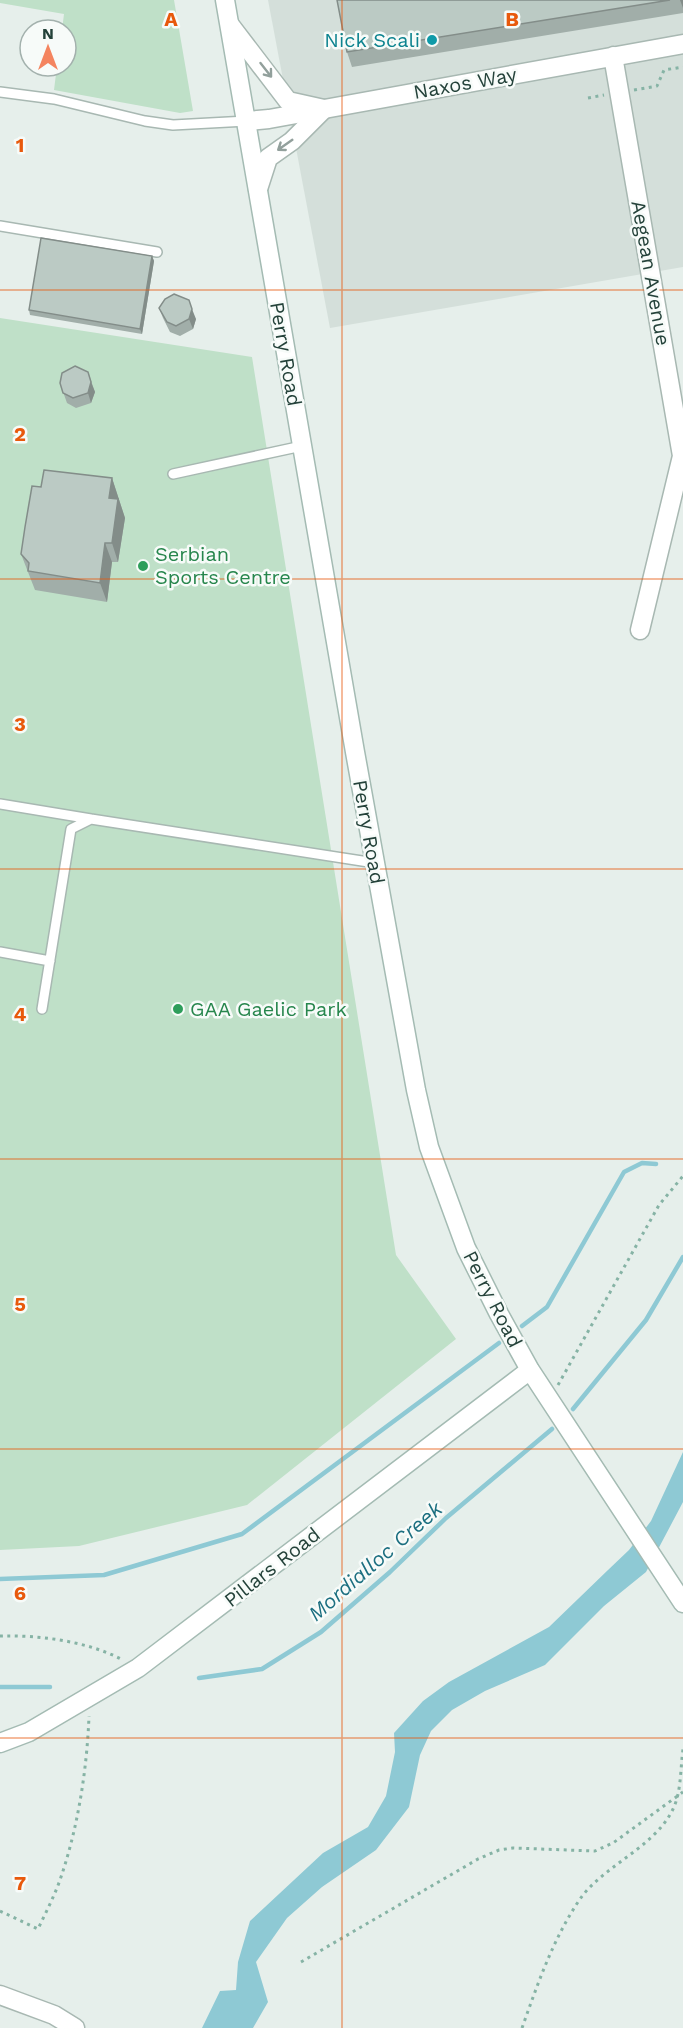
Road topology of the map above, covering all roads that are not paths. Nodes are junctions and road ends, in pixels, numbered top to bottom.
1 (225, 0) edge
2 (230, 25) junction
3 (683, 44) edge
4 (613, 56) junction
5 (0, 92) edge
6 (324, 109) junction
7 (246, 121) junction
8 (258, 189) junction
9 (0, 226) edge
10 (157, 252) dead end
11 (302, 446) junction
12 (173, 474) dead end
13 (640, 630) dead end
14 (0, 804) edge
15 (91, 819) junction
16 (375, 863) junction
17 (0, 952) edge
18 (50, 961) junction
19 (42, 1009) dead end
20 (530, 1370) junction
21 (683, 1604) edge
22 (0, 1743) edge
23 (0, 1995) edge
24 (75, 2028) edge

1 - 2 main road, Perry Road
2 -> 6 main road
2 - 7 main road, Perry Road
3 - 4 main road, Naxos Way
4 - 6 main road, Naxos Way
4 - 13 main road, Aegean Avenue
5 - 7 lane
6 - 7 main road, Naxos Way
6 -> 8 main road
7 - 8 main road, Perry Road
8 - 11 main road, Perry Road
9 - 10 lane
11 - 12 lane
11 - 16 main road, Perry Road
14 - 15 lane
15 - 16 lane
15 - 18 lane
16 - 20 main road, Perry Road
17 - 18 lane
18 - 19 lane
20 - 21 main road, Perry Road
20 - 22 main road, Pillars Road
23 - 24 main road

